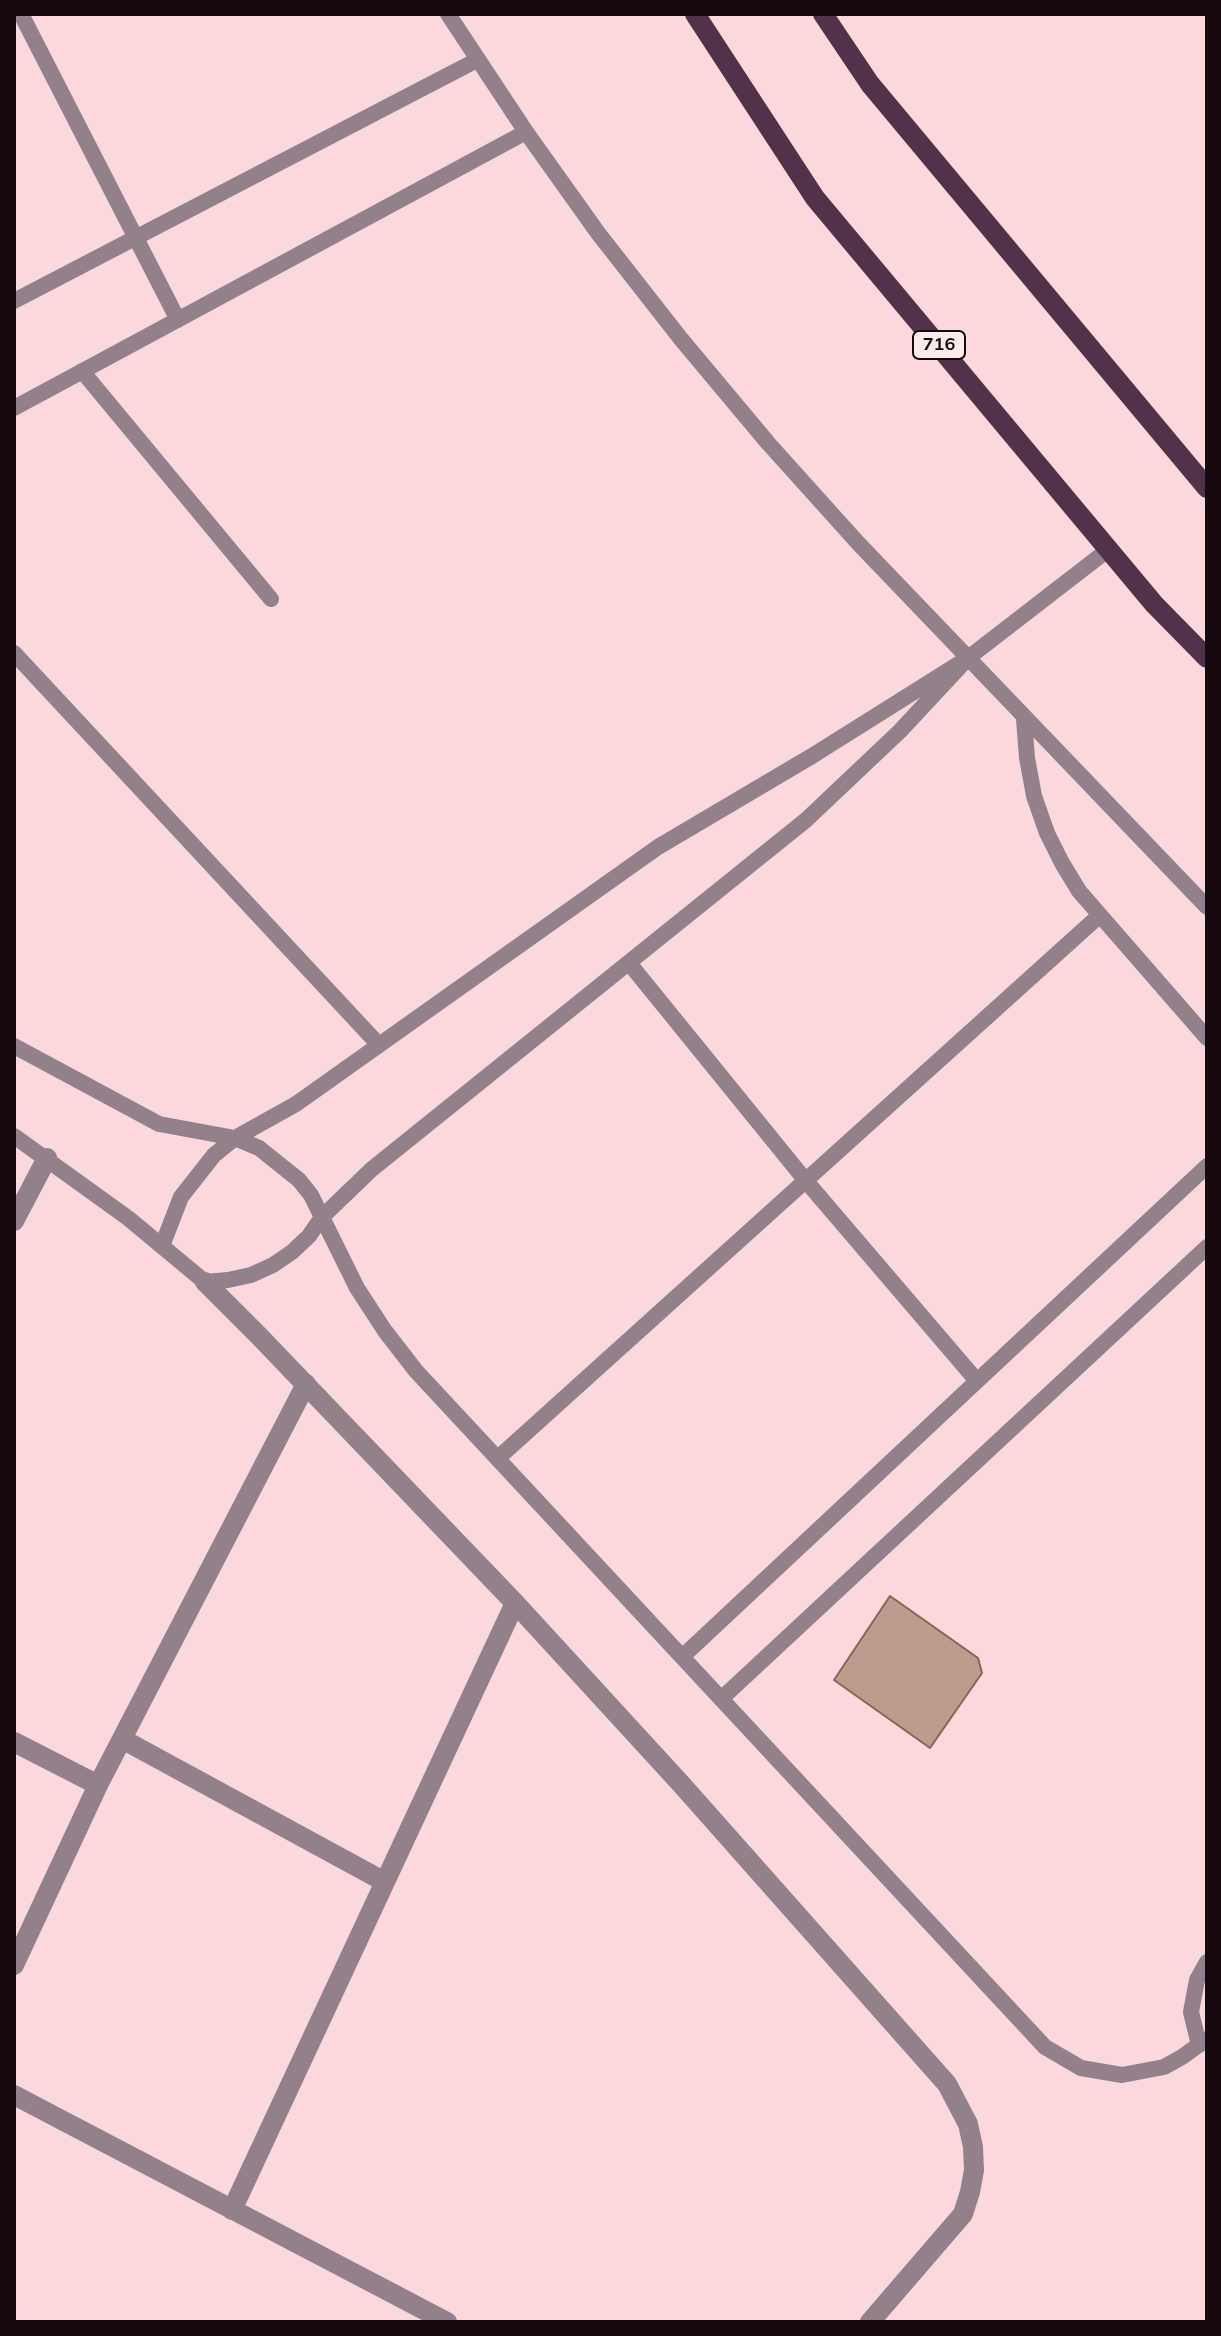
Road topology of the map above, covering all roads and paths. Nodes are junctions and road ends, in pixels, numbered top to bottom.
1 (448, 14) edge
2 (695, 14) edge
3 (823, 14) edge
4 (18, 15) edge
5 (477, 60) junction
6 (526, 132) junction
7 (137, 238) junction
8 (14, 301) edge
9 (178, 320) junction
10 (82, 371) junction
11 (14, 408) edge
12 (1207, 488) edge
13 (1109, 549) junction
14 (271, 599) dead end
15 (14, 653) edge
16 (968, 658) junction
17 (1207, 658) edge
18 (1024, 719) junction
19 (1207, 907) edge
20 (1100, 915) junction
21 (629, 963) junction
22 (1207, 1038) edge
23 (379, 1045) junction
24 (14, 1046) edge
25 (14, 1136) edge
26 (235, 1138) junction
27 (47, 1158) junction
28 (1207, 1166) edge
29 (806, 1181) junction
30 (322, 1217) junction
31 (14, 1221) edge
32 (162, 1246) junction
33 (1207, 1247) edge
34 (205, 1282) junction
35 (977, 1381) junction
36 (306, 1384) junction
37 (498, 1458) junction
38 (515, 1603) junction
39 (682, 1657) junction
40 (721, 1699) junction
41 (122, 1739) junction
42 (14, 1742) edge
43 (98, 1785) junction
44 (385, 1882) junction
45 (1207, 1962) edge
46 (14, 1965) edge
47 (1203, 2042) edge
48 (14, 2095) edge
49 (232, 2210) junction
50 (447, 2322) edge
51 (870, 2322) edge

1 - 5 lane
2 - 13 main road, 716
3 - 12 main road
4 - 7 lane
5 - 6 lane
5 - 7 lane
6 - 9 lane
6 - 16 lane
7 - 8 lane
7 - 9 lane
9 - 10 lane
10 - 11 lane
10 - 14 lane
13 - 16 lane
13 - 17 main road, 716
15 - 23 lane
16 - 18 lane
16 - 21 lane
16 - 23 lane
18 - 19 lane
18 - 20 lane
20 - 22 lane
20 - 29 lane
21 - 29 lane
21 - 30 lane
23 - 26 lane
24 - 26 lane
25 - 27 lane
26 - 30 lane
26 - 32 lane
27 - 31 street
27 - 32 lane
28 - 35 lane
29 - 35 lane
29 - 37 lane
30 - 34 lane
30 - 37 lane
32 - 34 lane
33 - 40 lane
34 - 36 street
35 - 39 lane
36 - 38 street
36 - 41 street
37 - 39 lane
38 - 44 street
38 - 51 street
39 - 40 lane
40 - 47 lane
41 - 43 street
41 - 44 street
42 - 43 street
43 - 46 street
44 - 49 street
45 - 47 lane
48 - 49 street
49 - 50 street

